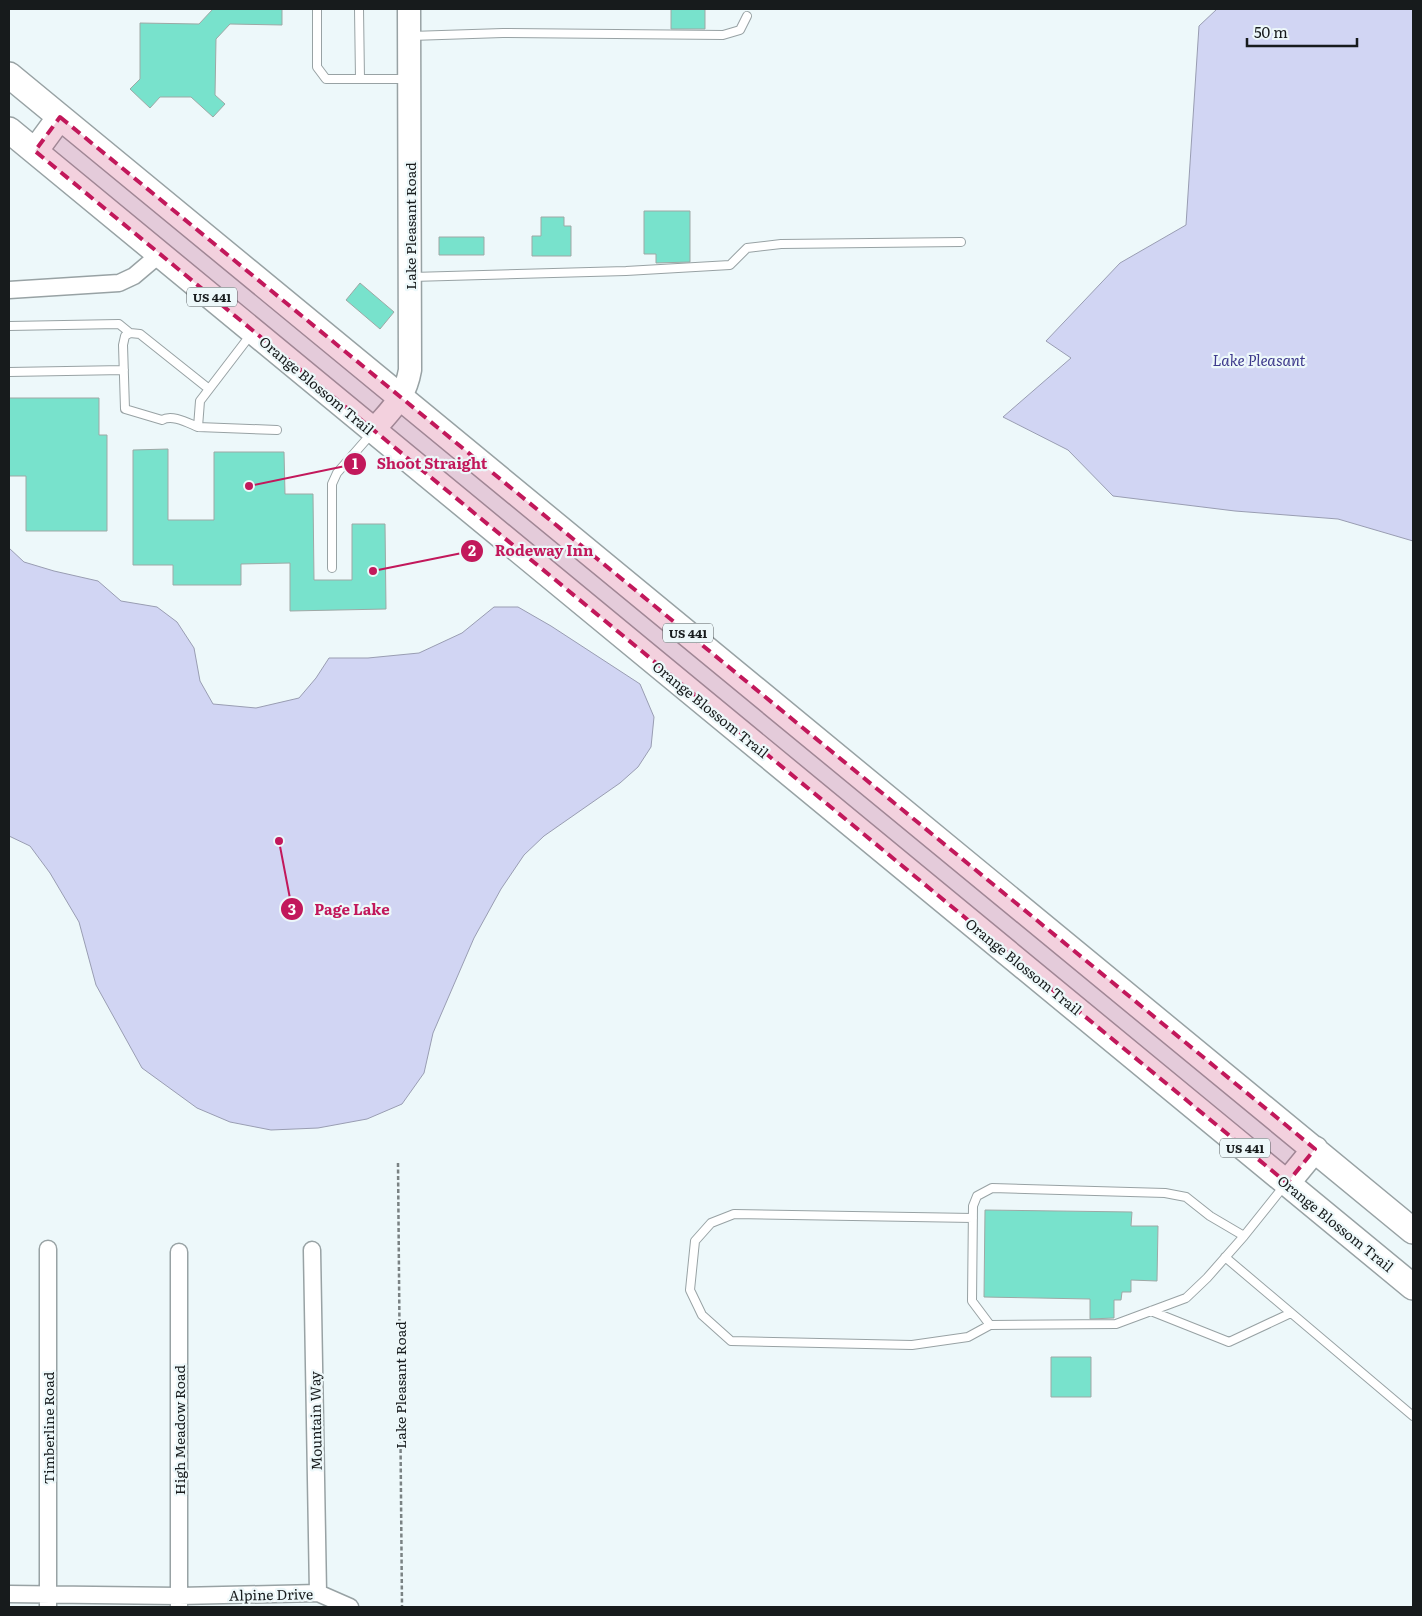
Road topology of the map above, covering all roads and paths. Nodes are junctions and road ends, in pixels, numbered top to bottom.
1 (317, 9) edge
2 (359, 9) edge
3 (409, 9) edge
4 (747, 16) dead end
5 (409, 36) junction
6 (9, 75) edge
7 (360, 79) junction
8 (409, 79) junction
9 (60, 117) junction
10 (9, 130) edge
11 (35, 151) junction
12 (960, 242) dead end
13 (160, 254) junction
14 (410, 277) junction
15 (9, 290) edge
16 (9, 326) edge
17 (253, 332) junction
18 (130, 333) junction
19 (124, 370) junction
20 (9, 372) edge
21 (209, 388) junction
22 (402, 397) junction
23 (198, 426) junction
24 (277, 430) dead end
25 (373, 431) junction
26 (332, 568) dead end
27 (1315, 1149) junction
28 (398, 1163) dead end
29 (1287, 1183) junction
30 (973, 1218) junction
31 (1413, 1231) edge
32 (1244, 1236) junction
33 (48, 1249) dead end
34 (312, 1250) dead end
35 (178, 1252) dead end
36 (1225, 1257) junction
37 (1413, 1287) edge
38 (1151, 1311) junction
39 (1291, 1313) junction
40 (990, 1325) junction
41 (1413, 1416) edge
42 (318, 1593) junction
43 (9, 1594) edge
44 (48, 1600) edge
45 (179, 1601) edge
46 (350, 1607) edge
47 (402, 1607) edge

1 - 7 lane
2 - 7 lane
3 - 5 street, Lake Pleasant Road
4 - 5 lane
5 - 8 street, Lake Pleasant Road
6 - 9 main road, US 441
7 - 8 lane
8 - 14 street, Lake Pleasant Road
9 - 11 main road
9 - 22 main road, US 441
10 - 11 main road, Orange Blossom Trail / US 441
11 - 13 main road, Orange Blossom Trail / US 441
12 - 14 lane
13 - 15 street
13 - 17 main road, Orange Blossom Trail / US 441
14 - 22 street, Lake Pleasant Road
16 - 18 lane
17 - 21 lane
17 - 25 main road, Orange Blossom Trail / US 441
18 - 19 lane
18 - 21 lane
19 - 20 lane
19 - 23 lane
21 - 23 lane
22 - 25 street, Lake Pleasant Road
22 - 27 main road, US 441
23 - 24 lane
25 - 26 lane
25 - 29 main road, Orange Blossom Trail / US 441
27 - 29 main road
27 - 31 main road, US 441
28 - 47 path, Lake Pleasant Road
29 - 32 lane
29 - 37 main road, Orange Blossom Trail / US 441
30 - 32 lane
30 - 40 lane
30 - 40 lane
32 - 36 lane
33 - 44 street, Timberline Road
34 - 42 street, Mountain Way
35 - 45 street, High Meadow Road
36 - 38 lane
36 - 39 lane
38 - 39 lane
38 - 40 lane
39 - 41 lane
42 - 45 street, Alpine Drive
42 - 46 street, Alpine Drive
43 - 44 street, Alpine Drive
44 - 45 street, Alpine Drive

